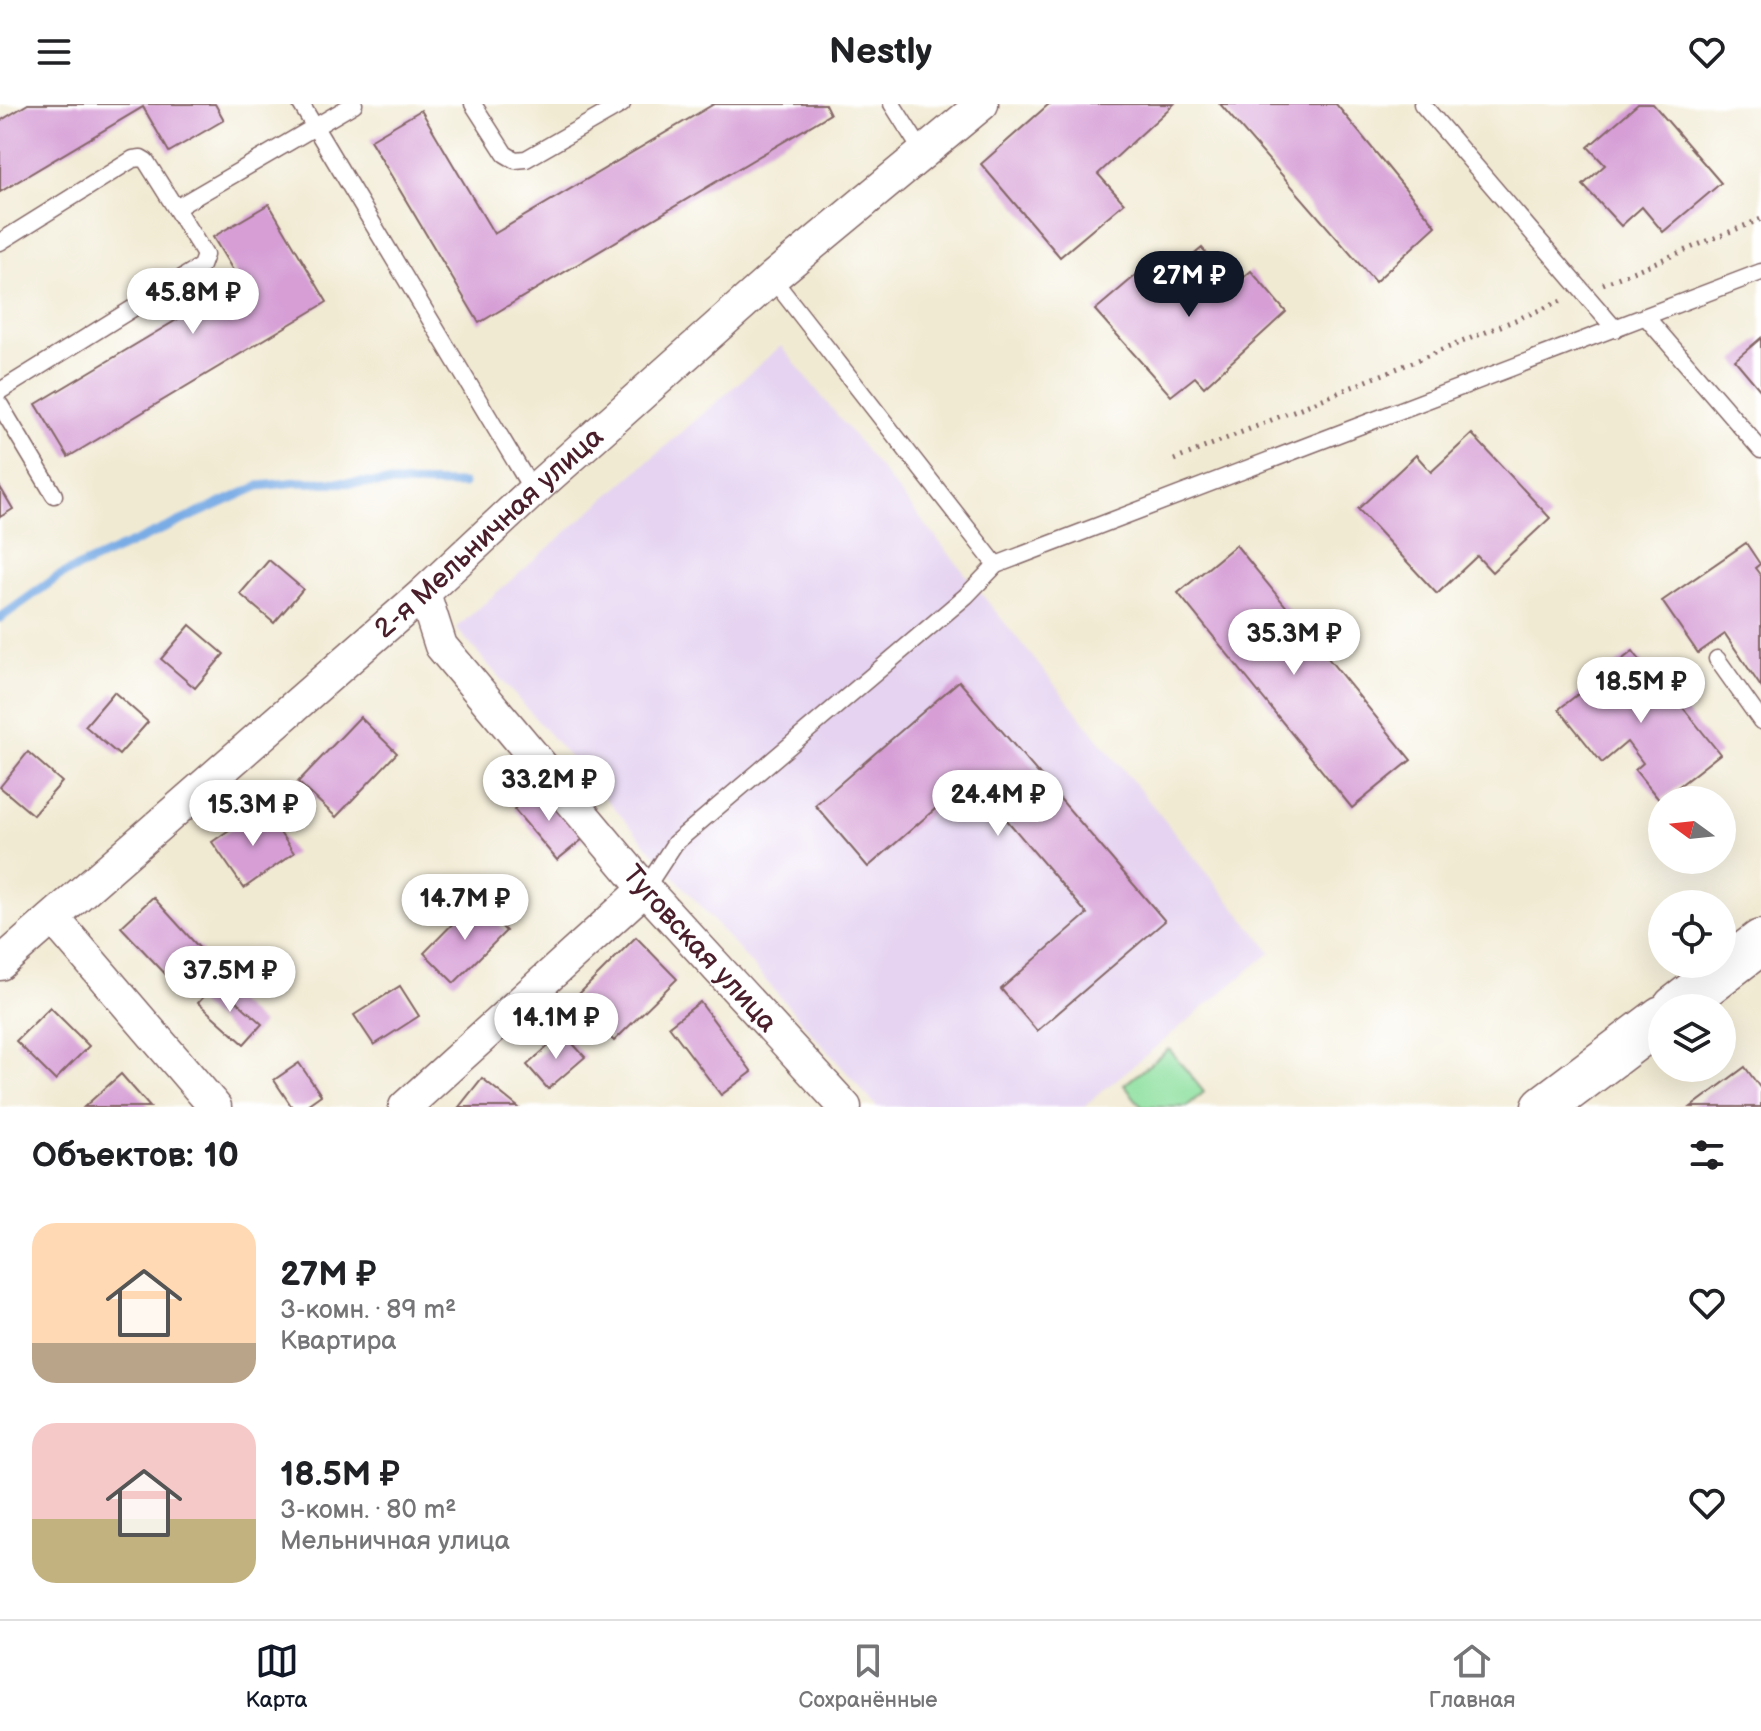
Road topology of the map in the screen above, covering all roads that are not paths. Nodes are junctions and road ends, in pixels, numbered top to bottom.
1 (301, 104) edge
2 (354, 104) edge
3 (473, 104) edge
4 (622, 104) edge
5 (892, 104) edge
6 (982, 104) edge
7 (1422, 104) edge
8 (315, 126) junction
9 (923, 153) junction
10 (176, 208) junction
11 (0, 242) edge
12 (1761, 272) edge
13 (772, 278) junction
14 (1646, 317) junction
15 (1615, 329) junction
16 (0, 391) edge
17 (0, 405) edge
18 (1761, 450) edge
19 (533, 491) junction
20 (54, 495) dead end
21 (996, 565) junction
22 (424, 593) junction
23 (1717, 659) dead end
24 (1761, 721) edge
25 (645, 889) junction
26 (54, 919) junction
27 (1761, 942) edge
28 (0, 964) edge
29 (1693, 994) edge
30 (1648, 1029) edge
31 (215, 1107) edge
32 (405, 1107) edge
33 (845, 1107) edge
34 (1544, 1107) edge

1 - 8 lane
2 - 8 lane
3 - 4 lane
5 - 9 lane
6 - 9 street, 2-я Мельничная улица
7 - 15 lane
8 - 10 lane
8 - 19 lane
9 - 13 street, 2-я Мельничная улица
10 - 11 lane
10 - 16 lane
12 - 14 lane
13 - 19 street, 2-я Мельничная улица
13 - 21 lane
14 - 15 lane
14 - 18 lane
15 - 21 lane
17 - 20 lane
19 - 22 street, 2-я Мельничная улица
21 - 25 lane
22 - 25 street, Туговская улица
22 - 26 street, 2-я Мельничная улица
23 - 24 lane
25 - 32 street
25 - 33 street, Туговская улица
26 - 28 street, 2-я Мельничная улица
26 - 31 street
27 - 29 street
30 - 34 street

